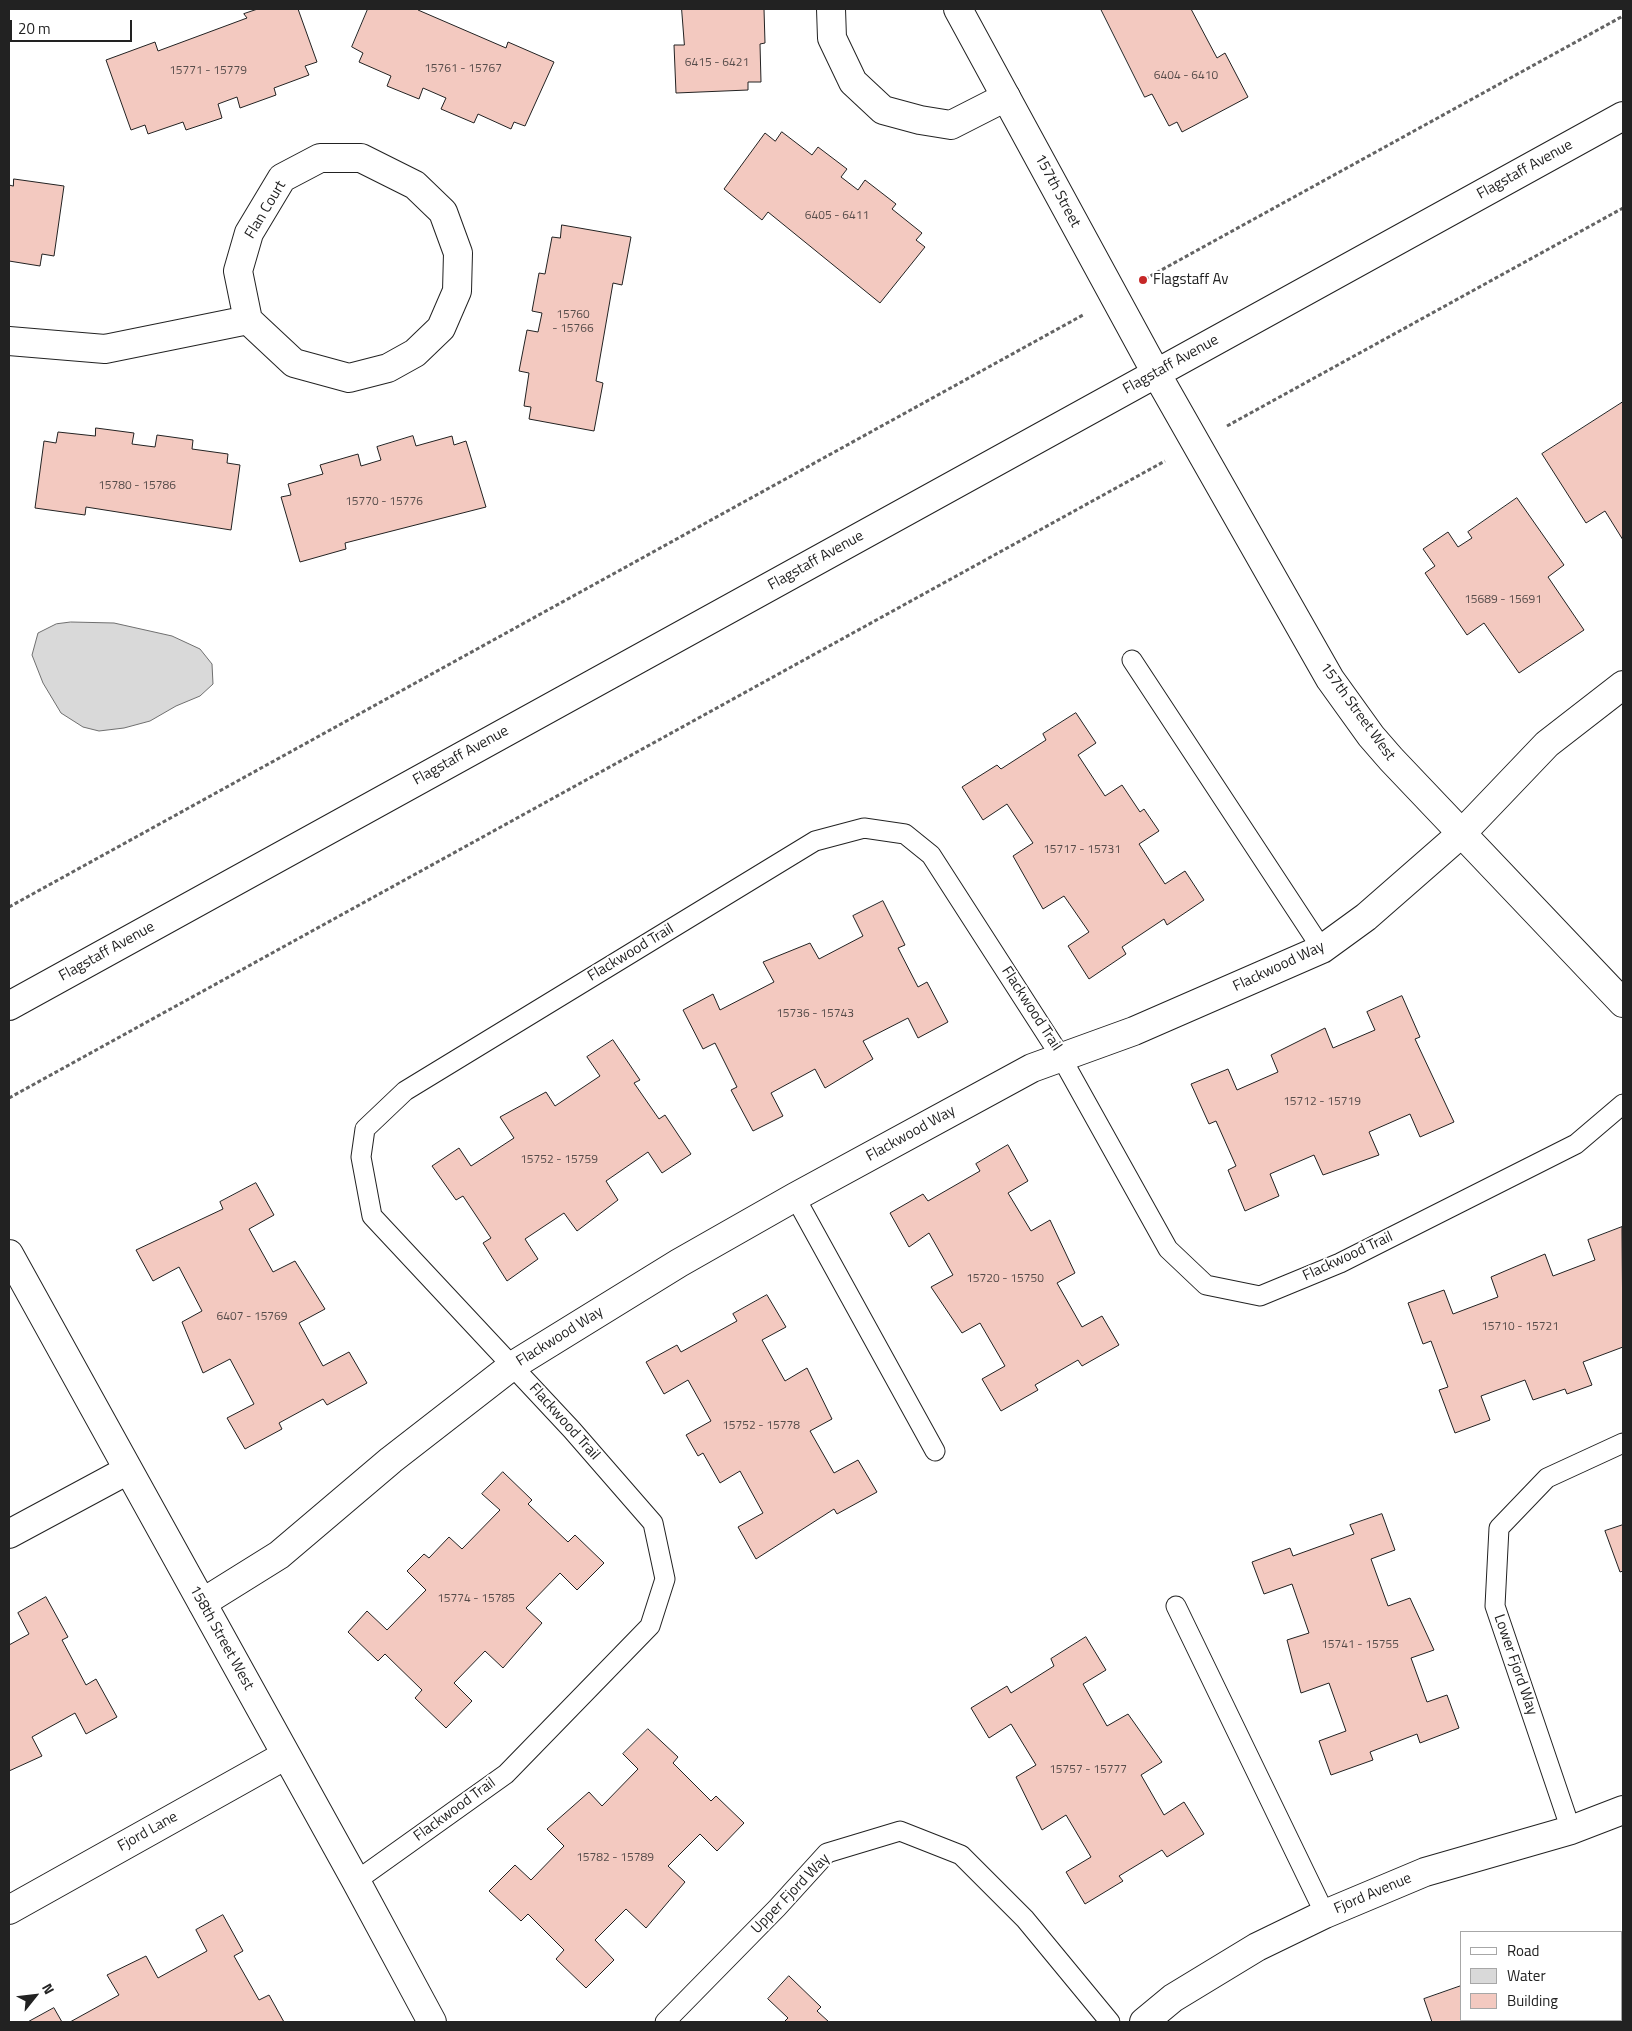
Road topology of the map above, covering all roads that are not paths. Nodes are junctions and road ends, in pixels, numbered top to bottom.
1 (831, 9) edge
2 (958, 9) edge
3 (1006, 97) junction
4 (1623, 116) edge
5 (248, 320) junction
6 (9, 341) edge
7 (1156, 373) junction
8 (1132, 660) dead end
9 (1623, 685) edge
10 (1462, 833) junction
11 (1322, 949) junction
12 (1623, 1003) edge
13 (9, 1006) edge
14 (1061, 1057) junction
15 (1623, 1104) edge
16 (795, 1197) junction
17 (9, 1254) edge
18 (512, 1366) junction
19 (1623, 1444) edge
20 (935, 1451) dead end
21 (128, 1470) junction
22 (9, 1534) edge
23 (202, 1603) junction
24 (1176, 1606) dead end
25 (286, 1755) junction
26 (1623, 1810) edge
27 (1571, 1830) junction
28 (356, 1881) junction
29 (9, 1910) edge
30 (1325, 1914) junction
31 (432, 2022) edge
32 (665, 2022) edge
33 (1110, 2022) edge
34 (1144, 2022) edge

1 - 3 street
2 - 3 street, 157th Street
3 - 7 street, 157th Street
4 - 7 street, Flagstaff Avenue
5 - 5 street, Flan Court
5 - 6 street
7 - 10 street, 157th Street West
7 - 13 street, Flagstaff Avenue
8 - 11 lane
9 - 10 street, Flackwood Way
10 - 11 street, Flackwood Way
10 - 12 street, 157th Street West
11 - 14 street, Flackwood Way
14 - 15 lane, Flackwood Trail
14 - 16 street, Flackwood Way
14 - 18 lane, Flackwood Trail
16 - 18 street, Flackwood Way
16 - 20 lane
17 - 21 street, 158th Street West
18 - 23 street, Flackwood Way
18 - 28 lane, Flackwood Trail
19 - 27 lane, Lower Fjord Way
21 - 22 street
21 - 23 street, 158th Street West
23 - 25 street, 158th Street West
24 - 30 lane
25 - 28 street, 158th Street West
25 - 29 street, Fjord Lane
26 - 27 street, Fjord Avenue
27 - 30 street, Fjord Avenue
28 - 31 street, 158th Street West
30 - 34 street, Fjord Avenue
32 - 33 lane, Upper Fjord Way

